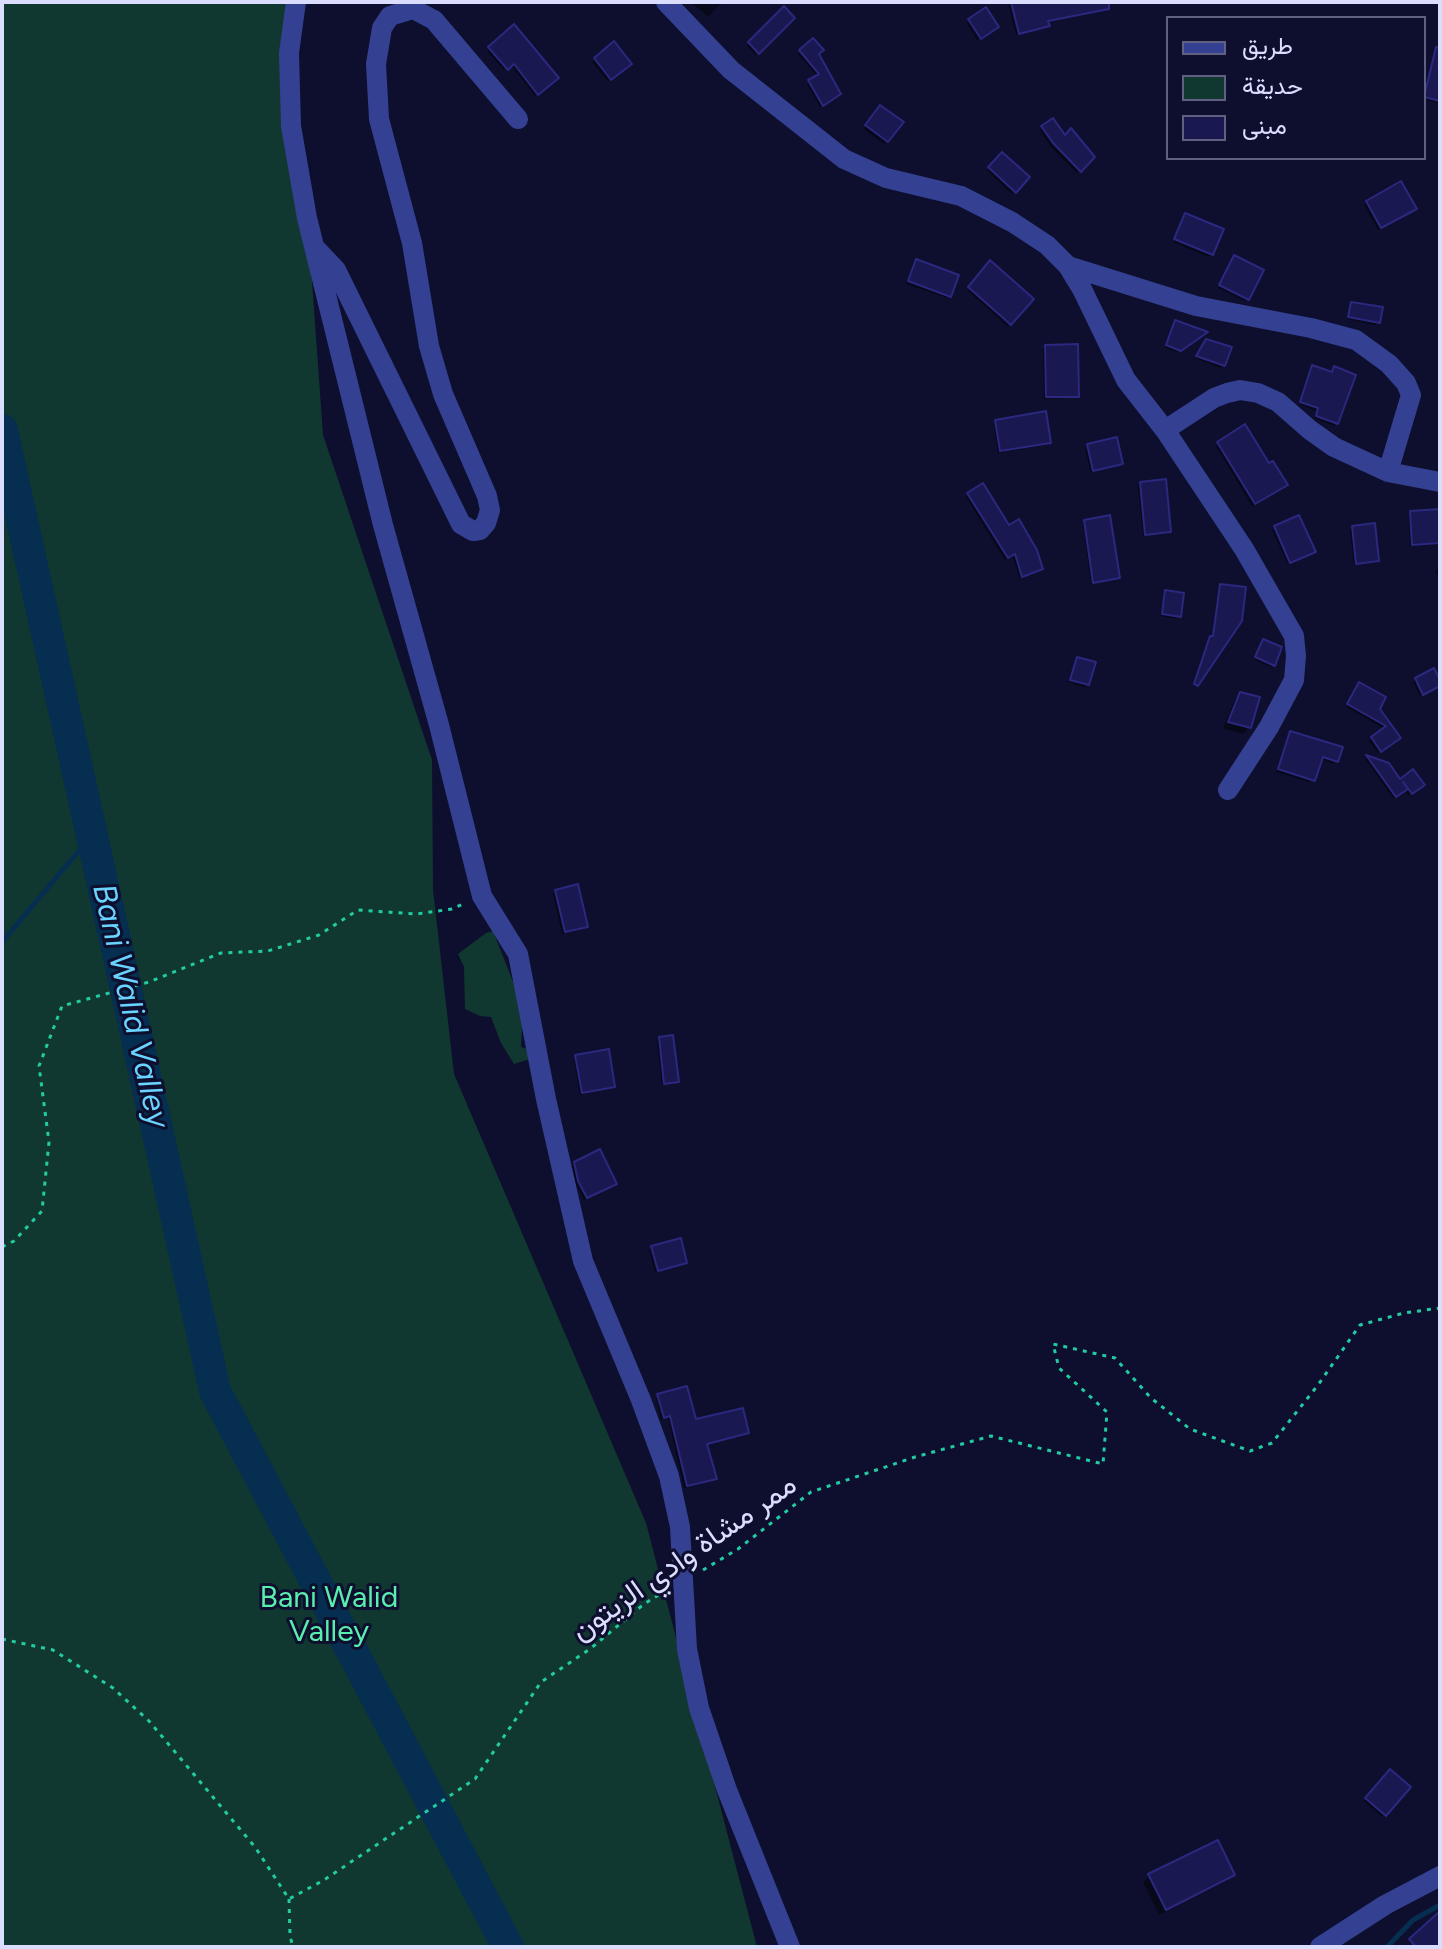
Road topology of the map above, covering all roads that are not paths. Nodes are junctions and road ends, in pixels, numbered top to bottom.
1 (296, 2) edge
2 (666, 2) edge
3 (518, 119) dead end
4 (314, 247) junction
5 (1068, 266) junction
6 (1165, 430) junction
7 (1388, 472) junction
8 (1440, 482) edge
9 (1228, 790) dead end
10 (1440, 1876) edge
11 (790, 1947) edge
12 (1320, 1947) edge

1 - 4 street
2 - 5 street
3 - 4 street
4 - 11 street
5 - 6 street
5 - 7 street
6 - 7 street
6 - 9 street
7 - 8 street
10 - 12 street

